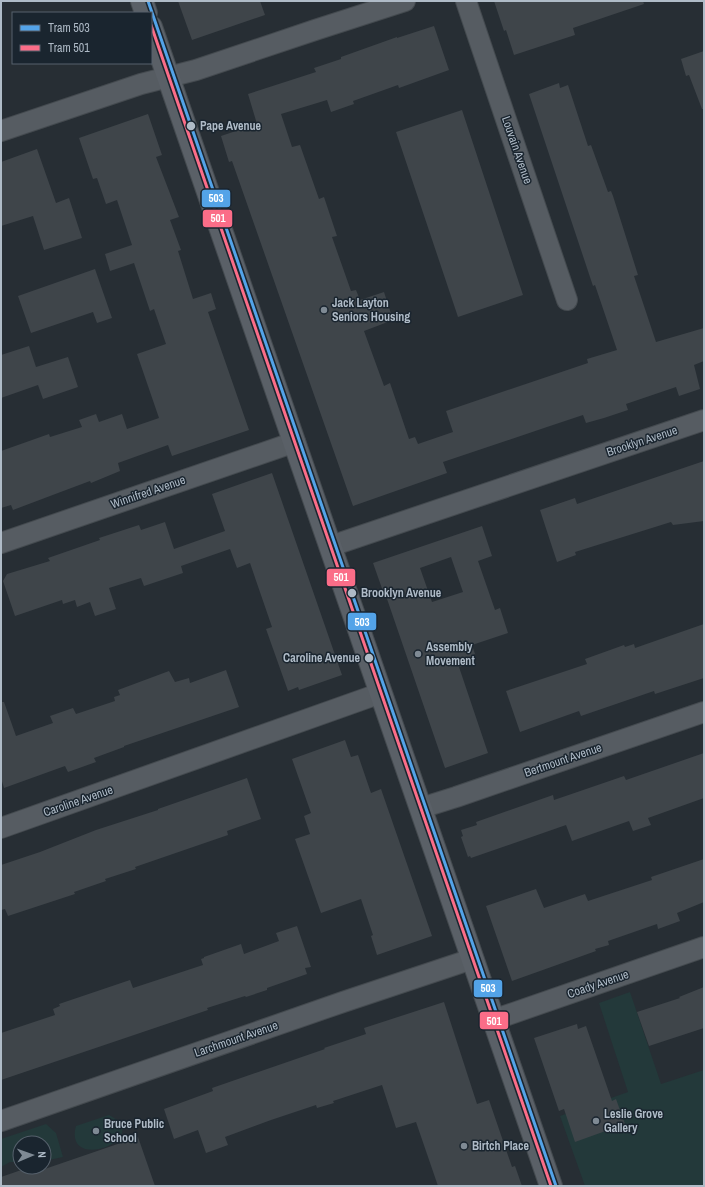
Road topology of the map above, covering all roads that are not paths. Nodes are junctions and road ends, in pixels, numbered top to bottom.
1 (142, 1) edge
2 (405, 1) edge
3 (466, 1) edge
4 (146, 12) edge
5 (152, 30) edge
6 (168, 78) junction
7 (1, 131) edge
8 (567, 300) dead end
9 (704, 420) edge
10 (295, 442) junction
11 (1, 543) edge
12 (331, 546) junction
13 (381, 693) junction
14 (704, 712) edge
15 (421, 808) junction
16 (1, 828) edge
17 (704, 947) edge
18 (472, 959) junction
19 (493, 1020) junction
20 (1, 1121) edge
21 (551, 1186) edge

1 - 4 main road
2 - 6 street
3 - 8 street, Louvain Avenue
5 - 6 main road
6 - 7 street
6 - 10 main road
9 - 12 street, Brooklyn Avenue
10 - 11 street, Winnifred Avenue
10 - 12 main road
12 - 13 main road
13 - 15 main road
13 - 16 street, Caroline Avenue
14 - 15 street, Bertmount Avenue
15 - 18 main road
17 - 19 street, Coady Avenue
18 - 19 main road
18 - 20 street, Larchmount Avenue
19 - 21 main road

